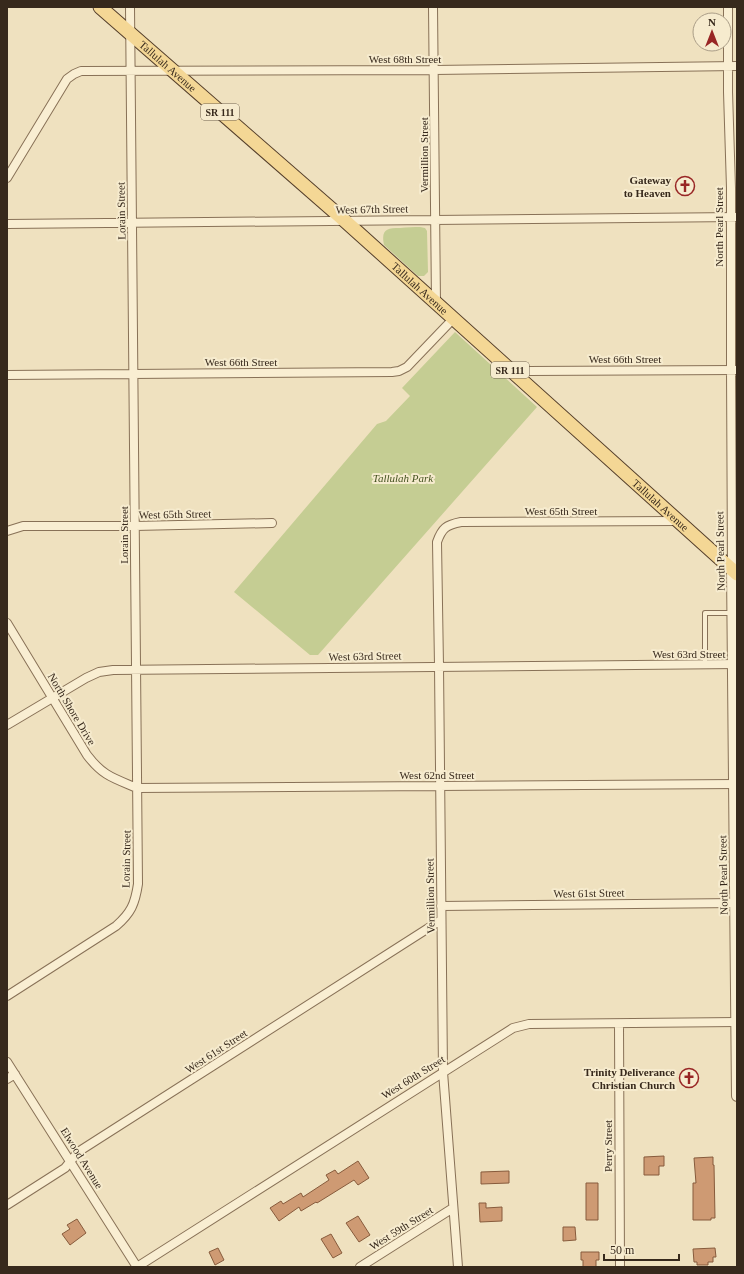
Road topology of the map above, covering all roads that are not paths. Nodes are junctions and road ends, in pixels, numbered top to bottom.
1 (100, 7) edge
2 (130, 7) edge
3 (434, 7) edge
4 (728, 7) edge
5 (130, 32) junction
6 (728, 66) junction
7 (737, 66) edge
8 (434, 70) junction
9 (131, 71) junction
10 (175, 71) junction
11 (7, 178) edge
12 (734, 217) edge
13 (344, 220) junction
14 (435, 220) junction
15 (132, 223) junction
16 (7, 224) edge
17 (436, 303) junction
18 (453, 319) junction
19 (734, 370) edge
20 (513, 373) junction
21 (133, 374) junction
22 (7, 375) edge
23 (678, 521) junction
24 (272, 523) dead end
25 (136, 526) junction
26 (444, 527) joint
27 (7, 531) edge
28 (735, 572) edge
29 (733, 613) junction
30 (7, 623) edge
31 (704, 664) junction
32 (735, 664) edge
33 (439, 666) junction
34 (136, 670) junction
35 (52, 698) junction
36 (7, 725) edge
37 (736, 784) edge
38 (440, 786) junction
39 (137, 788) junction
40 (736, 903) edge
41 (441, 906) junction
42 (441, 920) junction
43 (7, 996) edge
44 (737, 1022) edge
45 (619, 1024) junction
46 (7, 1062) edge
47 (443, 1072) junction
48 (15, 1074) junction
49 (7, 1079) edge
50 (737, 1096) edge
51 (71, 1161) junction
52 (7, 1205) edge
53 (453, 1208) junction
54 (137, 1267) edge
55 (360, 1267) edge
56 (458, 1267) edge
57 (620, 1267) edge

1 - 5 main road, Tallulah Avenue / SR 111
2 - 5 street, Lorain Street
3 - 8 street, Vermillion Street
4 - 6 street, North Pearl Street
5 - 9 street, Lorain Street
5 - 10 main road, Tallulah Avenue / SR 111
6 - 7 street, West 68th Street
6 - 8 street, West 68th Street
6 - 12 street, North Pearl Street
8 - 10 street, West 68th Street
8 - 14 street, Vermillion Street
9 - 10 street, West 68th Street
9 - 11 street, West 68th Street
9 - 15 street, Lorain Street
10 - 13 main road, Tallulah Avenue / SR 111
12 - 14 street, West 67th Street
12 - 19 street, North Pearl Street
13 - 14 street, West 67th Street
13 - 15 street, West 67th Street
13 - 17 main road, Tallulah Avenue / SR 111
14 - 17 street, Vermillion Street
15 - 16 street, West 67th Street
15 - 21 street, Lorain Street
17 - 18 main road, Tallulah Avenue / SR 111
18 - 20 main road, Tallulah Avenue / SR 111
18 - 21 street, West 66th Street
19 - 20 street, West 66th Street
19 - 28 street, North Pearl Street
20 - 23 main road, Tallulah Avenue / SR 111
21 - 22 street, West 66th Street
21 - 25 street, Lorain Street
23 - 26 street, West 65th Street
23 - 28 main road, Tallulah Avenue / SR 111
24 - 25 street, West 65th Street
25 - 27 street, West 65th Street
25 - 34 street, Lorain Street
26 - 33 street, Vermillion Street
28 - 29 street, North Pearl Street
29 - 31 lane
29 - 32 street, North Pearl Street
30 - 35 street, North Shore Drive
31 - 32 street, West 63rd Street
31 - 33 street, West 63rd Street
32 - 37 street, North Pearl Street
33 - 34 street, West 63rd Street
33 - 38 street, Vermillion Street
34 - 35 street, West 63rd Street
34 - 39 street, Lorain Street
35 - 36 street, West 63rd Street
35 - 39 street, North Shore Drive
37 - 38 street, West 62nd Street
37 - 40 street, North Pearl Street
38 - 39 street, West 62nd Street
38 - 41 street, Vermillion Street
39 - 43 street, Lorain Street
40 - 41 street, West 61st Street
40 - 44 street, North Pearl Street
41 - 42 street, Vermillion Street
42 - 47 street, Vermillion Street
42 - 51 street, West 61st Street
44 - 45 street, West 60th Street
44 - 50 street, North Pearl Street
45 - 47 street, West 60th Street
45 - 57 street, Perry Street
46 - 48 street, Elwood Avenue
47 - 53 street, Vermillion Street
47 - 54 street, West 60th Street
48 - 49 street
48 - 51 street, Elwood Avenue
51 - 52 street, West 61st Street
51 - 54 street, Elwood Avenue
53 - 55 street, West 59th Street
53 - 56 street, Vermillion Street

